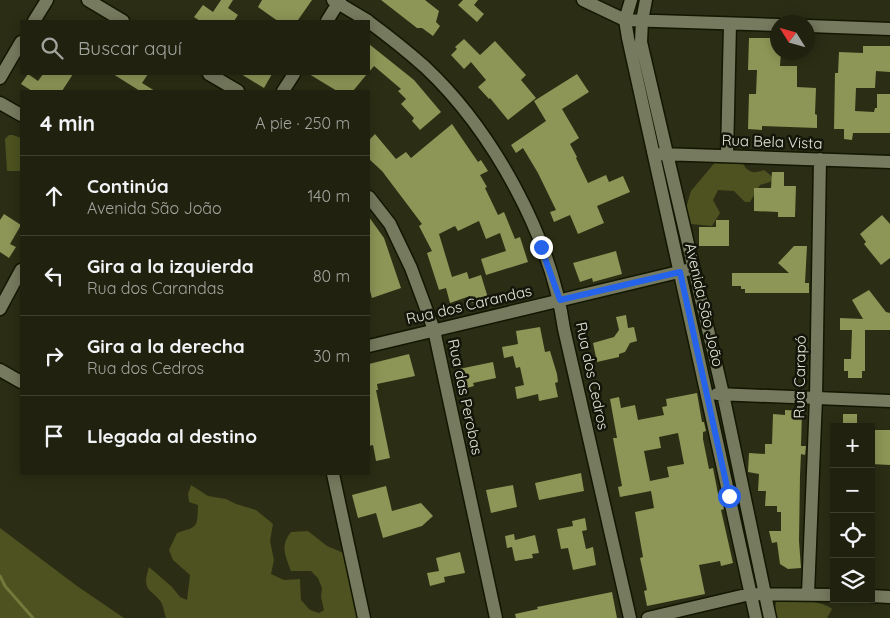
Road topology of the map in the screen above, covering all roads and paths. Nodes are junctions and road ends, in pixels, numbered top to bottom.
1 (47, 0) edge
2 (88, 0) edge
3 (583, 0) edge
4 (632, 0) edge
5 (646, 0) edge
6 (337, 1) edge
7 (35, 20) edge
8 (121, 20) edge
9 (328, 20) edge
10 (365, 20) edge
11 (625, 20) junction
12 (642, 21) junction
13 (370, 24) edge
14 (730, 24) junction
15 (770, 25) edge
16 (815, 26) edge
17 (890, 29) edge
18 (20, 44) edge
19 (211, 75) edge
20 (293, 75) edge
21 (0, 78) edge
22 (236, 90) edge
23 (284, 90) edge
24 (0, 102) edge
25 (20, 114) edge
26 (653, 154) junction
27 (667, 154) junction
28 (727, 156) junction
29 (820, 160) junction
30 (890, 162) edge
31 (370, 198) edge
32 (693, 269) junction
33 (20, 272) edge
34 (680, 272) junction
35 (560, 300) junction
36 (0, 308) edge
37 (434, 330) junction
38 (370, 346) edge
39 (0, 370) edge
40 (20, 381) edge
41 (707, 393) junction
42 (723, 394) junction
43 (816, 398) junction
44 (890, 402) edge
45 (333, 475) edge
46 (743, 491) junction
47 (729, 496) junction
48 (764, 593) junction
49 (750, 594) junction
50 (808, 594) junction
51 (830, 595) edge
52 (875, 596) edge
53 (890, 597) edge
54 (364, 618) edge
55 (496, 618) edge
56 (630, 618) edge
57 (648, 618) edge
58 (756, 618) edge
59 (770, 618) edge

1 - 7 street
2 - 8 street
3 - 11 street
4 - 11 street
5 - 12 street, Avenida São João
6 - 9 street
6 - 10 street, Rua dos Cedros
11 - 12 street
11 - 26 street, Avenida São João
12 - 14 street
12 - 27 street, Avenida São João
13 - 35 street, Rua dos Cedros
14 - 15 street
14 - 28 street
16 - 17 street
18 - 21 street
19 - 22 street
20 - 23 street
24 - 25 street
26 - 27 street, Rua Bela Vista
26 - 34 street, Avenida São João
27 - 28 street, Rua Bela Vista
27 - 32 street, Avenida São João
28 - 29 street, Rua Bela Vista
29 - 30 street, Rua Bela Vista
29 - 43 street, Rua Carapó
31 - 37 street, Rua das Perobas
32 - 34 street, Rua dos Carandas
32 - 42 street, Avenida São João
33 - 36 street
34 - 35 street, Rua dos Carandas
34 - 41 street, Avenida São João
35 - 37 street, Rua dos Carandas
35 - 56 street, Rua dos Cedros
37 - 38 street, Rua dos Carandas
37 - 55 street, Rua das Perobas
39 - 40 street
41 - 42 street
41 - 47 street, Avenida São João
42 - 43 street
42 - 46 street, Avenida São João
43 - 44 street
43 - 50 street, Rua Carapó
45 - 54 street
46 - 47 street
46 - 48 street, Avenida São João
47 - 49 street, Avenida São João
48 - 49 street
48 - 50 street
48 - 59 street, Avenida São João
49 - 57 street
49 - 58 street, Avenida São João
50 - 51 street
52 - 53 street

